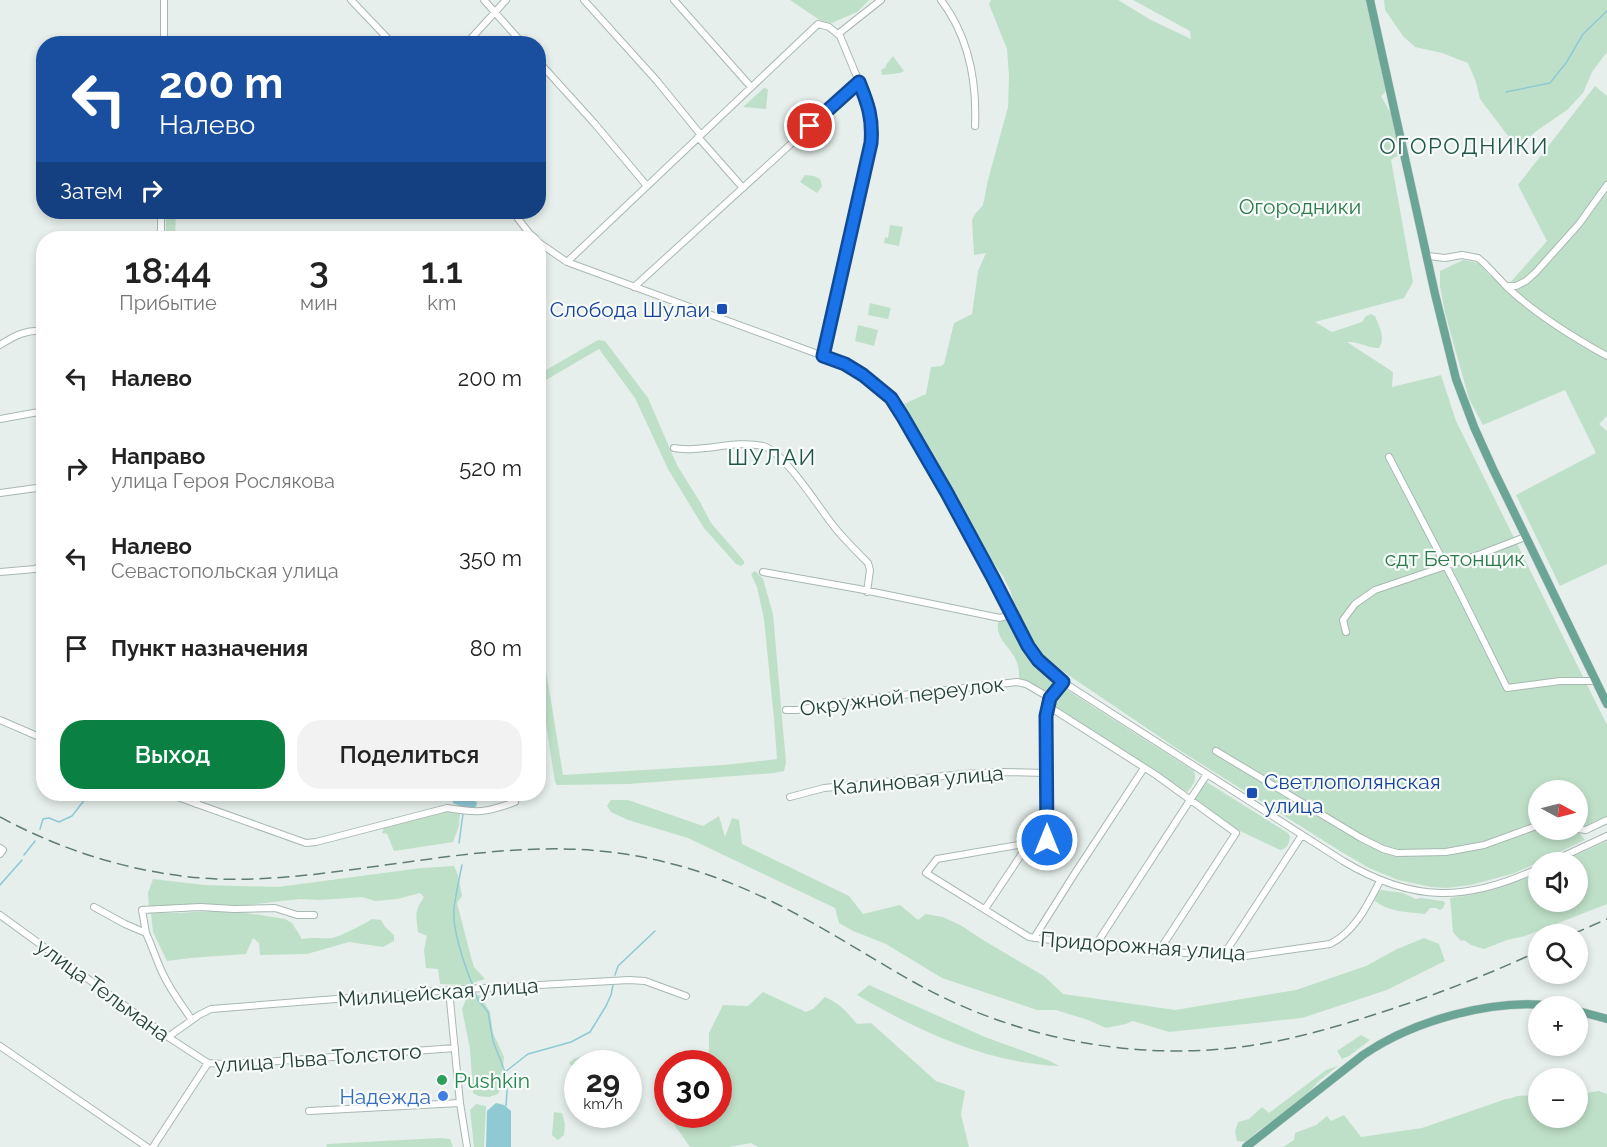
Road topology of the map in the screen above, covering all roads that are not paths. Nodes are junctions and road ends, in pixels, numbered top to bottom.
1 (164, 0) edge
2 (351, 0) edge
3 (484, 0) edge
4 (506, 0) edge
5 (584, 0) edge
6 (674, 0) edge
7 (881, 0) edge
8 (941, 0) edge
9 (1370, 0) edge
10 (495, 12) junction
11 (838, 34) junction
12 (164, 36) edge
13 (385, 36) edge
14 (473, 36) edge
15 (516, 36) edge
16 (546, 70) edge
17 (859, 82) junction
18 (751, 87) junction
19 (975, 126) dead end
20 (700, 136) junction
21 (1607, 185) edge
22 (647, 186) junction
23 (743, 188) junction
24 (518, 219) edge
25 (527, 231) edge
26 (546, 248) edge
27 (1428, 256) junction
28 (567, 262) junction
29 (634, 286) junction
30 (1506, 286) junction
31 (36, 330) edge
32 (0, 345) edge
33 (823, 356) junction
34 (1607, 356) edge
35 (36, 412) edge
36 (0, 419) edge
37 (674, 448) dead end
38 (1389, 457) dead end
39 (36, 488) edge
40 (0, 493) edge
41 (1525, 537) junction
42 (1446, 567) junction
43 (36, 568) edge
44 (0, 572) edge
45 (762, 572) dead end
46 (867, 592) junction
47 (1012, 614) junction
48 (1346, 632) dead end
49 (1596, 681) junction
50 (1063, 682) junction
51 (1050, 698) junction
52 (1607, 704) edge
53 (1048, 706) junction
54 (786, 710) dead end
55 (0, 720) edge
56 (36, 736) edge
57 (1216, 751) dead end
58 (1144, 768) junction
59 (1047, 773) junction
60 (1207, 774) junction
61 (790, 797) dead end
62 (1190, 799) junction
63 (188, 801) edge
64 (197, 801) edge
65 (515, 802) dead end
66 (196, 804) junction
67 (1607, 820) edge
68 (1528, 829) edge
69 (1588, 829) edge
70 (1302, 835) junction
71 (1607, 836) edge
72 (1029, 843) junction
73 (1573, 852) edge
74 (1528, 873) edge
75 (1380, 881) junction
76 (94, 907) dead end
77 (985, 909) junction
78 (0, 915) edge
79 (314, 915) dead end
80 (146, 933) junction
81 (1034, 938) junction
82 (1095, 946) junction
83 (1159, 951) junction
84 (1223, 956) junction
85 (449, 990) junction
86 (686, 996) dead end
87 (1528, 1004) edge
88 (1588, 1014) edge
89 (1607, 1019) edge
90 (192, 1020) junction
91 (168, 1037) junction
92 (0, 1046) edge
93 (455, 1048) junction
94 (208, 1063) junction
95 (460, 1103) junction
96 (309, 1111) dead end
97 (147, 1147) edge
98 (153, 1147) edge
99 (467, 1147) edge
100 (1246, 1147) edge

1 - 12 street
2 - 13 street
3 - 10 street
4 - 10 street
5 - 20 street
6 - 18 street
7 - 11 street
8 - 19 street
9 - 27 main road
10 - 14 street
10 - 15 street
11 - 17 street
11 - 18 street
16 - 22 street
17 - 23 street
17 - 33 street
18 - 20 street
20 - 22 street
20 - 23 street
21 - 30 street
22 - 28 street
23 - 29 street
24 - 25 street
26 - 28 street
27 - 30 street
27 - 41 main road
28 - 29 street
29 - 33 street
30 - 34 street
31 - 32 street
33 - 47 street
35 - 36 street
37 - 46 street
38 - 42 street
39 - 40 street
41 - 42 street
41 - 49 main road
42 - 48 street
42 - 49 street
43 - 44 street
45 - 46 street
46 - 47 street
47 - 50 street
49 - 52 main road
50 - 51 street
50 - 60 street
51 - 53 street
51 - 54 street, Окружной переулок
53 - 58 street
53 - 59 street
55 - 56 street
57 - 68 street
58 - 62 street
58 - 81 street
59 - 61 street, Калиновая улица
59 - 72 street
60 - 62 street
60 - 70 street
62 - 82 street
62 - 83 street
63 - 66 street
64 - 66 street
65 - 66 street
67 - 69 street
70 - 75 street
70 - 84 street
71 - 73 street
72 - 77 street
72 - 77 street, Придорожная улица
74 - 75 street
75 - 84 street, Придорожная улица
76 - 80 street
77 - 81 street, Придорожная улица
78 - 91 street, улица Тельмана
79 - 80 street
80 - 90 street
81 - 82 street, Придорожная улица
82 - 83 street, Придорожная улица
83 - 84 street, Придорожная улица
85 - 86 street, Милицейская улица
85 - 90 street, Милицейская улица
85 - 93 street
87 - 100 main road
88 - 89 main road
90 - 91 street, Милицейская улица
91 - 94 street, улица Тельмана
92 - 97 street
93 - 94 street, улица Льва Толстого
93 - 95 street
94 - 98 street, улица Льва Толстого
95 - 96 street
95 - 99 street

